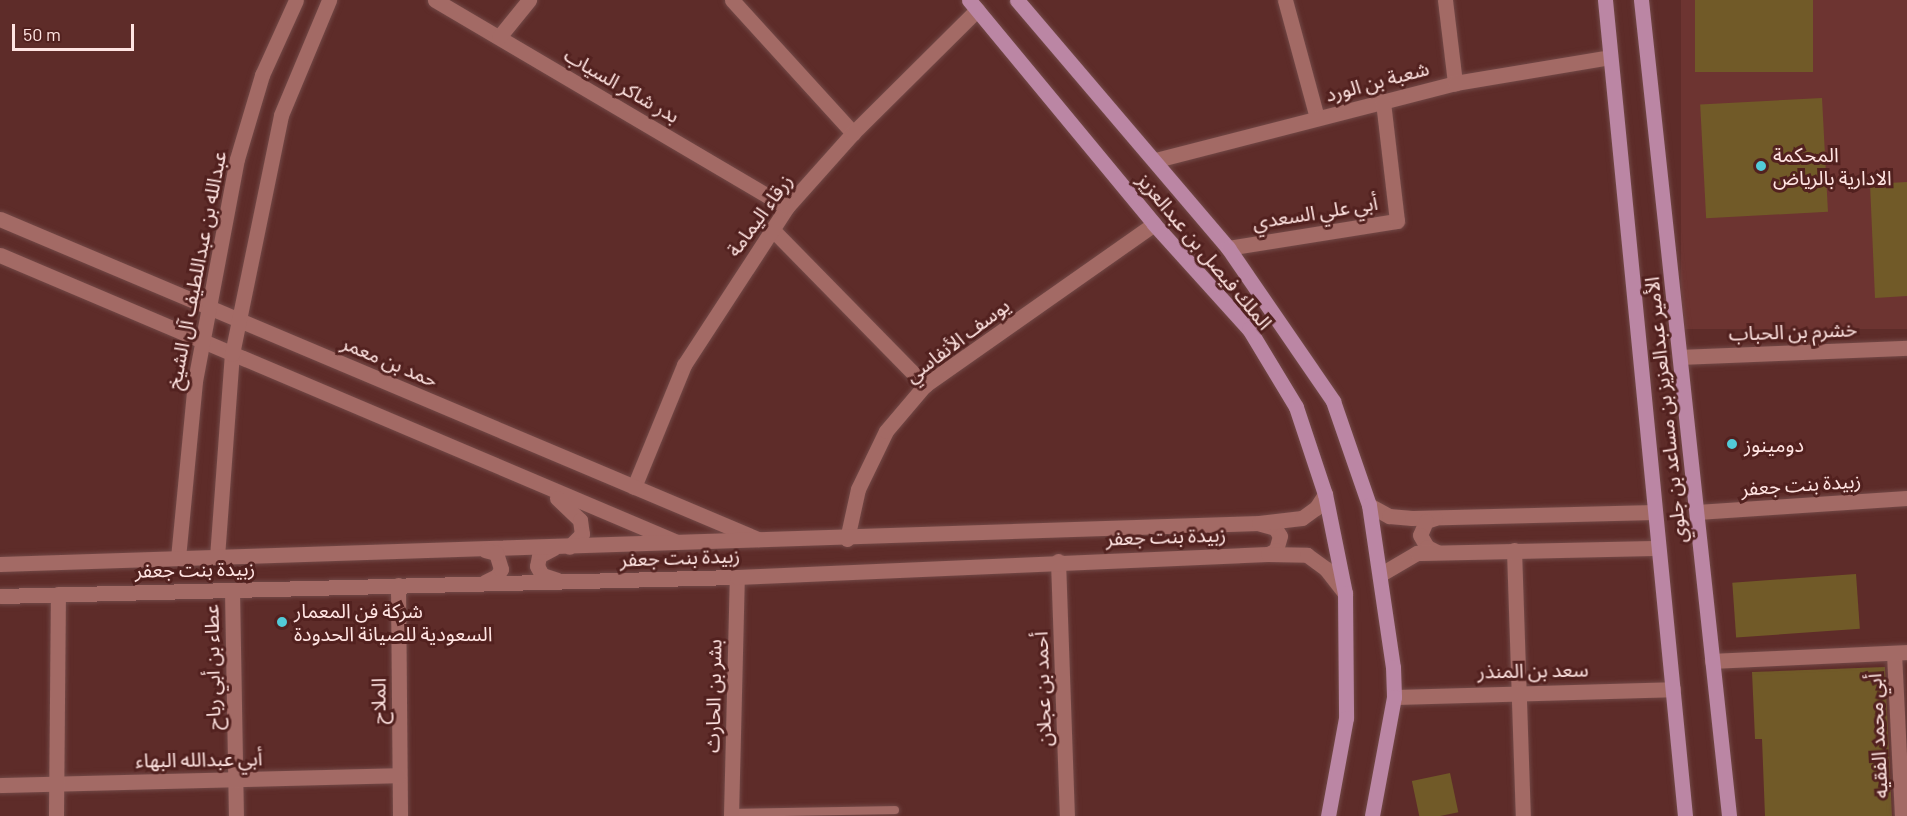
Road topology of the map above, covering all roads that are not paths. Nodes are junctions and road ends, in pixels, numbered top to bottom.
1 (296, 0) edge
2 (435, 0) edge
3 (529, 0) edge
4 (732, 0) edge
5 (1285, 0) edge
6 (1445, 0) edge
7 (1605, 0) edge
8 (1641, 0) edge
9 (326, 1) edge
10 (1023, 2) edge
11 (973, 5) edge
12 (499, 37) junction
13 (1611, 57) junction
14 (1455, 83) junction
15 (1383, 101) junction
16 (1317, 118) junction
17 (853, 133) junction
18 (1156, 160) junction
19 (787, 207) junction
20 (0, 219) edge
21 (1154, 224) junction
22 (772, 229) junction
23 (1228, 248) junction
24 (0, 255) edge
25 (209, 307) junction
26 (241, 320) junction
27 (203, 341) junction
28 (1907, 348) edge
29 (232, 354) junction
30 (1680, 357) junction
31 (926, 385) junction
32 (538, 483) junction
33 (634, 487) junction
34 (1325, 494) junction
35 (1907, 498) edge
36 (1369, 505) junction
37 (1655, 512) junction
38 (1697, 512) junction
39 (1435, 518) junction
40 (1259, 523) junction
41 (847, 539) junction
42 (763, 541) junction
43 (681, 544) junction
44 (563, 547) junction
45 (1658, 548) junction
46 (478, 549) junction
47 (1515, 550) junction
48 (1438, 552) junction
49 (1268, 554) junction
50 (217, 557) junction
51 (178, 558) junction
52 (1059, 561) junction
53 (0, 564) edge
54 (1381, 574) junction
55 (737, 577) junction
56 (564, 581) junction
57 (482, 583) junction
58 (398, 585) junction
59 (232, 590) junction
60 (1345, 593) junction
61 (58, 594) junction
62 (0, 596) edge
63 (1900, 653) edge
64 (1713, 661) junction
65 (1673, 689) junction
66 (1520, 691) junction
67 (1394, 697) junction
68 (399, 776) junction
69 (234, 779) junction
70 (57, 783) junction
71 (0, 785) edge
72 (895, 810) dead end
73 (731, 815) edge
74 (56, 816) edge
75 (236, 816) edge
76 (399, 816) edge
77 (1066, 816) edge
78 (1328, 816) edge
79 (1372, 816) edge
80 (1523, 816) edge
81 (1685, 816) edge
82 (1729, 816) edge
83 (1902, 816) edge

1 - 25 street, عبدالله بن عبداللطيف آل الشيخ
2 - 12 street, بدر شاكر السياب
3 - 12 street
4 - 17 street
5 - 16 street
6 - 14 street
7 - 13 main road, الأمير عبدالعزيز بن مساعد بن جلوي
8 - 30 main road, الأمير عبدالعزيز بن مساعد بن جلوي
9 - 26 street
10 - 18 main road, الملك فيصل بن عبدالعزيز
11 - 17 street, زرقاء اليمامة
11 - 21 main road, الملك فيصل بن عبدالعزيز
12 - 19 street, بدر شاكر السياب
13 - 14 street, شعبة بن الورد
13 - 37 main road, الأمير عبدالعزيز بن مساعد بن جلوي
14 - 15 street, شعبة بن الورد
15 - 16 street, شعبة بن الورد
15 - 23 street, أبي علي السعدي
16 - 18 street, شعبة بن الورد
17 - 19 street, زرقاء اليمامة
18 - 23 main road, الملك فيصل بن عبدالعزيز
19 - 22 street, زرقاء اليمامة
20 - 25 street, حمد بن معمر
21 - 31 street, يوسف الأنفاسي
21 - 34 main road, الملك فيصل بن عبدالعزيز
22 - 31 street
22 - 33 street, زرقاء اليمامة
23 - 36 main road, الملك فيصل بن عبدالعزيز
24 - 27 street
25 - 26 street, حمد بن معمر
25 - 27 street, عبدالله بن عبداللطيف آل الشيخ
26 - 29 street
26 - 33 street, حمد بن معمر
27 - 29 street
27 - 51 street, عبدالله بن عبداللطيف آل الشيخ
28 - 30 street, خشرم بن الحباب
29 - 32 street
29 - 50 street
30 - 38 main road, الأمير عبدالعزيز بن مساعد بن جلوي
31 - 41 street, يوسف الأنفاسي
32 - 43 street
32 - 44 street
33 - 42 street, حمد بن معمر
34 - 40 street, زبيدة بنت جعفر
34 - 60 main road, الملك فيصل بن عبدالعزيز
35 - 38 street, زبيدة بنت جعفر
36 - 39 street
36 - 54 main road, الملك فيصل بن عبدالعزيز
37 - 39 street
37 - 45 main road, الأمير عبدالعزيز بن مساعد بن جلوي
38 - 64 main road, الأمير عبدالعزيز بن مساعد بن جلوي
39 - 48 street
40 - 41 street, زبيدة بنت جعفر
40 - 49 street
41 - 42 street, زبيدة بنت جعفر
42 - 43 street, زبيدة بنت جعفر
43 - 44 street, زبيدة بنت جعفر
44 - 46 street, زبيدة بنت جعفر
44 - 56 street
45 - 47 street
45 - 65 main road, الأمير عبدالعزيز بن مساعد بن جلوي
46 - 50 street, زبيدة بنت جعفر
46 - 57 street
47 - 48 street
47 - 66 street
48 - 54 street
49 - 52 street, زبيدة بنت جعفر
49 - 60 street, زبيدة بنت جعفر
50 - 51 street, زبيدة بنت جعفر
51 - 53 street, زبيدة بنت جعفر
52 - 55 street, زبيدة بنت جعفر
52 - 77 street, أحمد بن عجلان
54 - 67 main road, الملك فيصل بن عبدالعزيز
55 - 56 street, زبيدة بنت جعفر
55 - 73 street, بشر بن الحارث
56 - 57 street, زبيدة بنت جعفر
57 - 58 street, زبيدة بنت جعفر
58 - 59 street, زبيدة بنت جعفر
58 - 68 street, الملاح
59 - 61 street, زبيدة بنت جعفر
59 - 69 street, عطاء بن أبي رباح
60 - 78 main road, الملك فيصل بن عبدالعزيز
61 - 62 street, زبيدة بنت جعفر
61 - 70 street
63 - 64 street
63 - 83 street, أبي محمد الفقيه
64 - 82 main road, الأمير عبدالعزيز بن مساعد بن جلوي
65 - 66 street, سعد بن المنذر
65 - 81 main road, الأمير عبدالعزيز بن مساعد بن جلوي
66 - 67 street, سعد بن المنذر
66 - 80 street
67 - 79 main road, الملك فيصل بن عبدالعزيز
68 - 69 street, أبي عبدالله البهاء
68 - 76 street, الملاح
69 - 70 street, أبي عبدالله البهاء
69 - 75 street, عطاء بن أبي رباح
70 - 71 street, أبي عبدالله البهاء
70 - 74 street
72 - 73 lane

